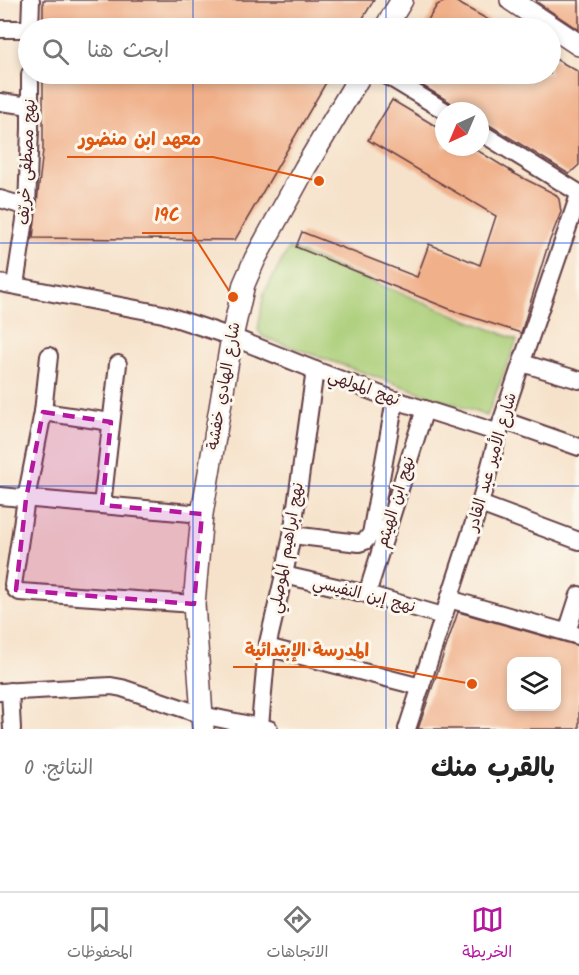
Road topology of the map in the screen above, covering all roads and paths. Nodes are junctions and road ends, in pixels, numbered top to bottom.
1 (31, 0) edge
2 (402, 0) edge
3 (514, 1) edge
4 (30, 18) edge
5 (391, 18) edge
6 (539, 18) edge
7 (0, 28) edge
8 (18, 29) edge
9 (561, 33) edge
10 (579, 45) edge
11 (30, 84) edge
12 (355, 84) edge
13 (401, 84) edge
14 (0, 102) edge
15 (435, 104) edge
16 (31, 106) junction
17 (489, 138) edge
18 (579, 194) edge
19 (0, 200) edge
20 (27, 207) junction
21 (8, 284) edge
22 (232, 337) junction
23 (49, 357) dead end
24 (522, 363) junction
25 (118, 364) dead end
26 (315, 370) junction
27 (579, 380) edge
28 (396, 399) junction
29 (425, 409) junction
30 (43, 412) junction
31 (111, 422) junction
32 (500, 426) junction
33 (579, 447) edge
34 (0, 496) edge
35 (26, 499) junction
36 (480, 504) junction
37 (102, 505) junction
38 (202, 514) junction
39 (292, 535) junction
40 (579, 541) edge
41 (284, 575) junction
42 (367, 594) junction
43 (579, 595) edge
44 (194, 604) junction
45 (446, 607) junction
46 (573, 634) edge
47 (267, 647) junction
48 (422, 687) junction
49 (5, 692) edge
50 (203, 722) edge
51 (265, 728) edge
52 (12, 729) edge
53 (407, 729) edge

1 - 4 street
2 - 5 street
3 - 6 street
7 - 8 street
9 - 10 street
11 - 16 street, نهج مصطفى خريّف
12 - 22 street, شارع الهادي خفشة
13 - 15 street
14 - 16 street
16 - 20 street, نهج مصطفى خريّف
17 - 18 street
18 - 24 street, شارع الأمير عبد القادر
19 - 20 street
20 - 21 street, نهج مصطفى خريّف
21 - 22 street, نهج المولهي
22 - 26 street, نهج المولهي
22 - 38 street, شارع الهادي خفشة
23 - 30 street
24 - 27 street
24 - 32 street, شارع الأمير عبد القادر
25 - 31 street
26 - 28 street, نهج المولهي
26 - 39 street, نهج ابراهيم الموصلي
28 - 29 street, نهج المولهي
28 - 39 street
29 - 32 street, نهج المولهي
29 - 42 street, نهج ابن الهيثم
30 - 31 street
30 - 35 street
31 - 37 street
32 - 33 street, نهج المولهي
32 - 36 street, شارع الأمير عبد القادر
34 - 35 street
35 - 37 street
35 - 44 street
36 - 40 street
36 - 45 street, شارع الأمير عبد القادر
37 - 38 street
38 - 44 street, شارع الهادي خفشة
39 - 41 street, نهج ابراهيم الموصلي
41 - 42 street, نهج إبن النفيسي
41 - 47 street, نهج ابراهيم الموصلي
42 - 45 street, نهج إبن النفيسي
43 - 46 street
44 - 50 street, شارع الهادي خفشة
45 - 46 street, نهج إبن النفيسي
45 - 48 street, شارع الأمير عبد القادر
47 - 48 street
47 - 51 street, نهج ابراهيم الموصلي
48 - 53 street, شارع الأمير عبد القادر
49 - 50 street
49 - 52 street
50 - 51 street

